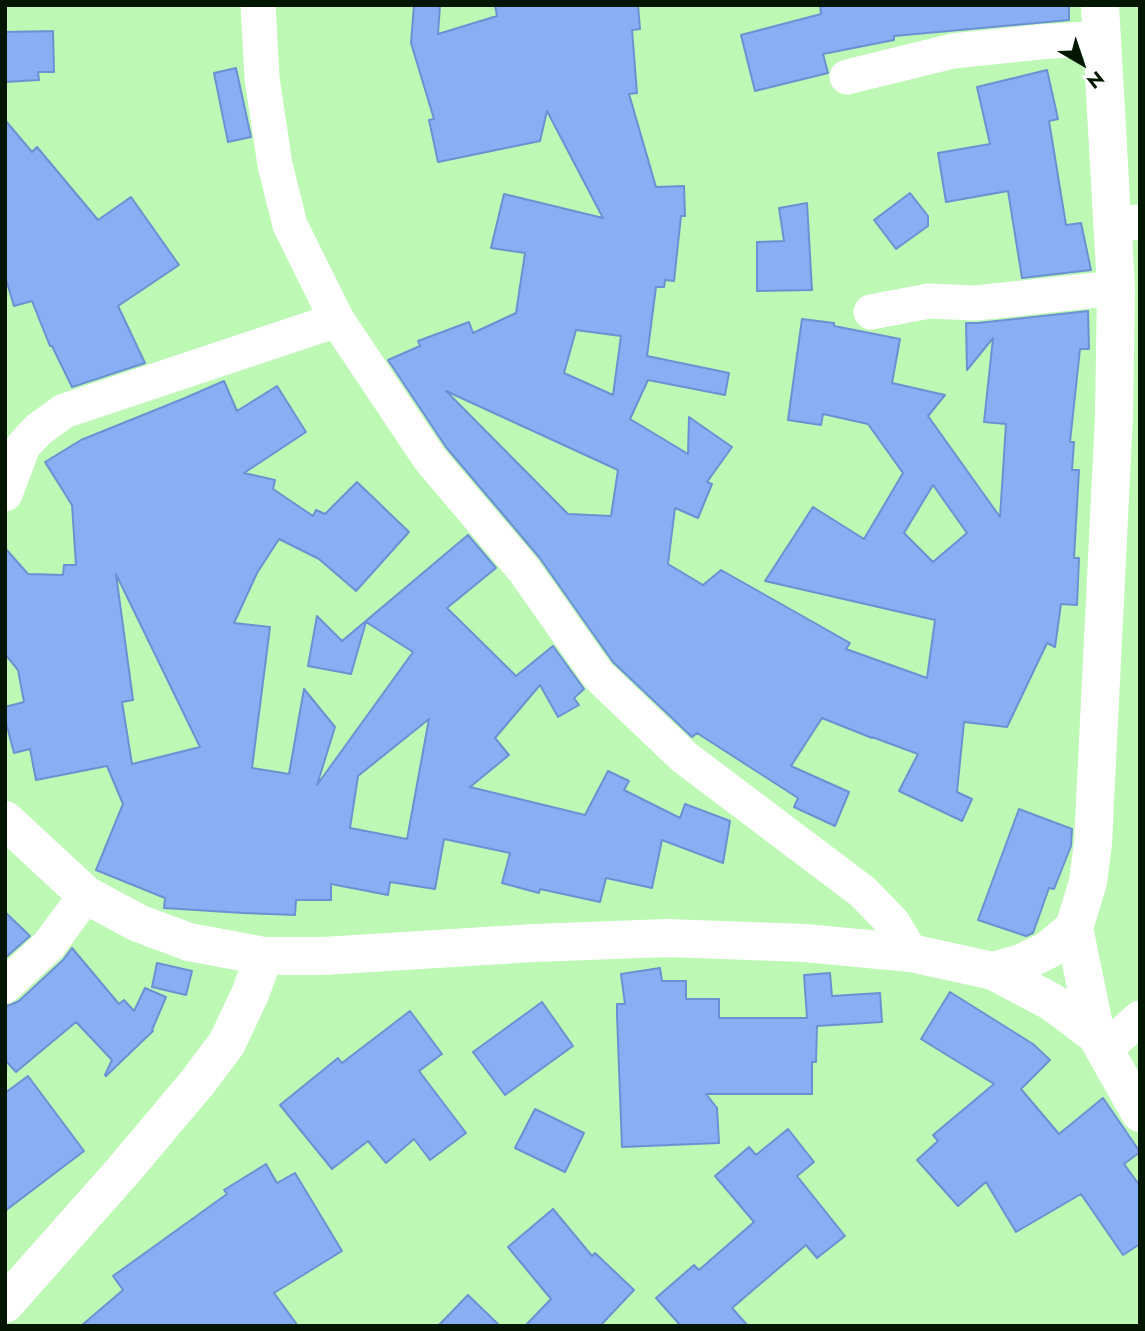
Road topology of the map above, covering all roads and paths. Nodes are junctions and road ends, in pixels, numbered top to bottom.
1 (258, 5) edge
2 (1101, 22) edge
3 (847, 77) dead end
4 (1126, 223) edge
5 (1116, 288) junction
6 (871, 312) dead end
7 (337, 320) junction
8 (5, 494) edge
9 (5, 820) edge
10 (86, 895) junction
11 (1074, 928) junction
12 (911, 953) junction
13 (264, 956) junction
14 (993, 971) junction
15 (5, 986) edge
16 (1140, 1018) edge
17 (1100, 1042) junction
18 (1140, 1113) edge
19 (5, 1304) edge

1 - 7 street
2 - 3 street
2 - 4 street
4 - 5 street
5 - 6 street
5 - 11 street
7 - 8 street
7 - 12 street
9 - 10 street
10 - 13 street
10 - 15 street
11 - 14 street
11 - 17 street
12 - 13 street
12 - 14 street
13 - 19 street
14 - 17 street
16 - 17 street
17 - 18 street

